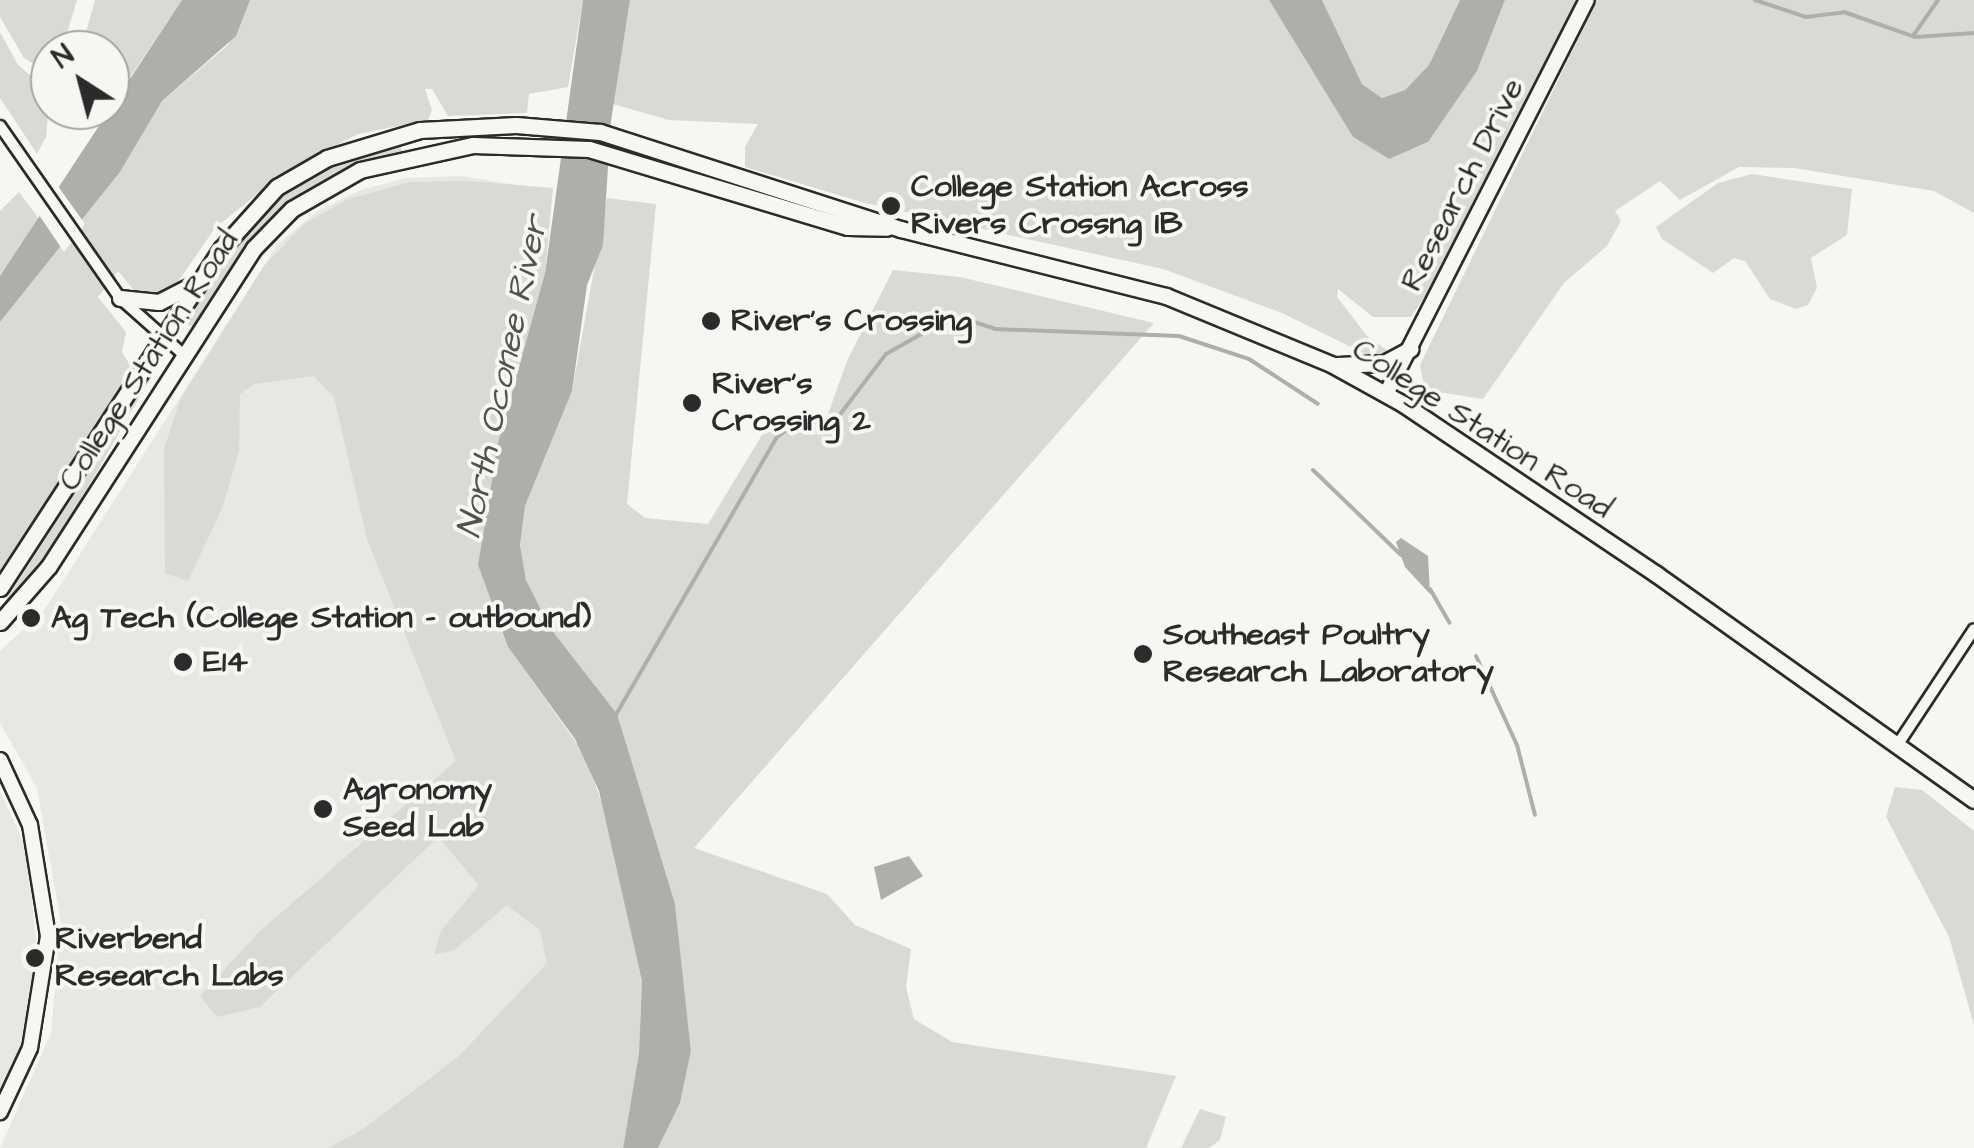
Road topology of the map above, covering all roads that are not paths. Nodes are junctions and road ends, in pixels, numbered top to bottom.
1 (1588, 0) edge
2 (0, 126) edge
3 (515, 134) junction
4 (203, 279) junction
5 (120, 298) junction
6 (164, 342) junction
7 (1410, 349) junction
8 (184, 356) junction
9 (1332, 365) junction
10 (1386, 394) junction
11 (0, 588) edge
12 (0, 622) edge
13 (1974, 629) edge
14 (1896, 746) junction
15 (0, 760) edge
16 (1974, 800) edge
17 (0, 1112) edge

1 - 7 street, Research Drive
2 - 5 street
3 - 4 main road, College Station Road
3 - 8 main road, College Station Road
3 - 9 main road, College Station Road
4 - 5 main road
4 - 6 main road, College Station Road
5 - 6 street
6 - 8 street
6 - 11 main road, College Station Road
7 - 9 main road
7 - 10 street, Research Drive
8 - 12 main road, College Station Road
9 - 10 main road, College Station Road
10 - 14 main road, College Station Road
13 - 14 street
14 - 16 main road, College Station Road
15 - 17 street

